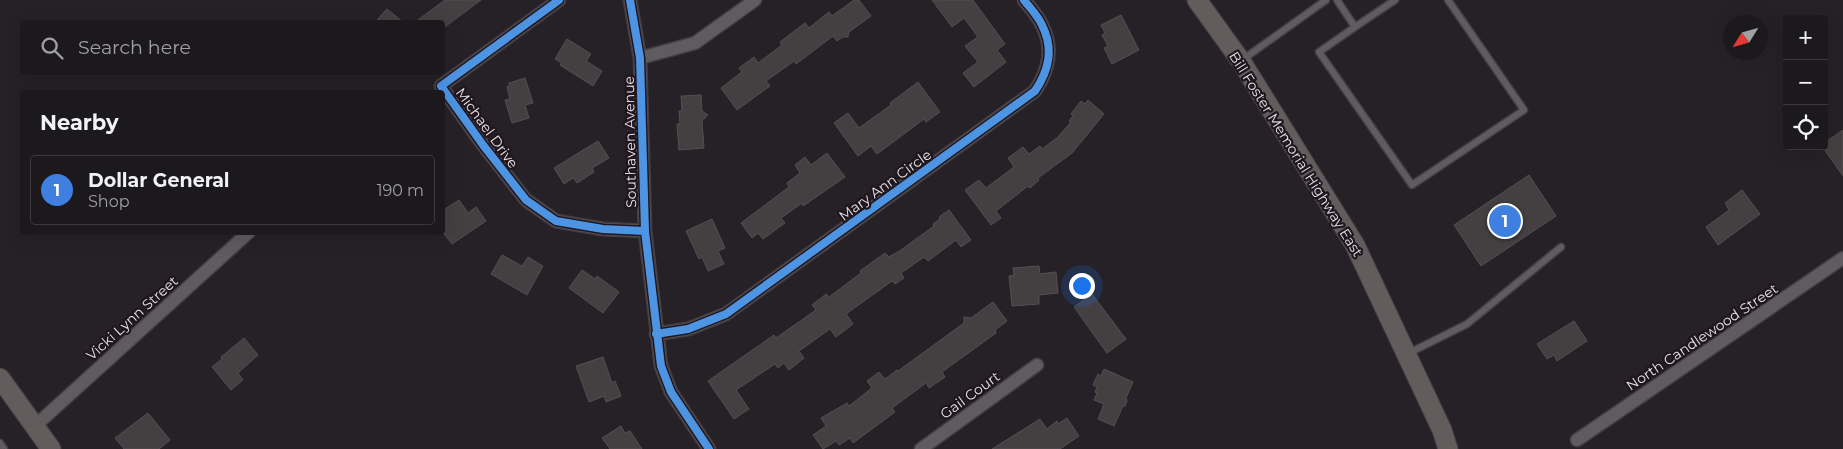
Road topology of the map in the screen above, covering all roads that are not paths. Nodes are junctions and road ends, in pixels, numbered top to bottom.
1 (559, 0) edge
2 (630, 0) edge
3 (755, 0) edge
4 (1024, 0) edge
5 (1197, 0) edge
6 (1326, 0) edge
7 (1337, 0) edge
8 (1395, 0) edge
9 (1448, 0) edge
10 (1355, 27) junction
11 (640, 58) junction
12 (1241, 61) junction
13 (444, 90) edge
14 (445, 92) edge
15 (644, 231) junction
16 (246, 235) edge
17 (1562, 247) dead end
18 (1843, 258) edge
19 (656, 334) junction
20 (1406, 355) junction
21 (1037, 365) dead end
22 (0, 378) edge
23 (35, 426) junction
24 (1577, 440) dead end
25 (0, 443) edge
26 (4, 449) edge
27 (51, 449) edge
28 (709, 449) edge
29 (921, 449) edge
30 (1448, 449) edge

1 - 13 street, Michael Drive
2 - 11 street, Southaven Avenue
3 - 11 street
4 - 19 street, Mary Ann Circle
5 - 12 main road, Bill Foster Memorial Highway East
6 - 12 lane
7 - 10 lane
8 - 10 lane
9 - 10 lane
11 - 15 street, Southaven Avenue
12 - 20 main road, Bill Foster Memorial Highway East
14 - 15 street, Michael Drive
15 - 19 street, Southaven Avenue
16 - 23 street, Vicki Lynn Street
17 - 20 lane
18 - 24 street, North Candlewood Street
19 - 28 street, Southaven Avenue
20 - 30 main road, Bill Foster Memorial Highway East
21 - 29 street, Gail Court
22 - 23 main road
23 - 27 main road
25 - 26 lane

